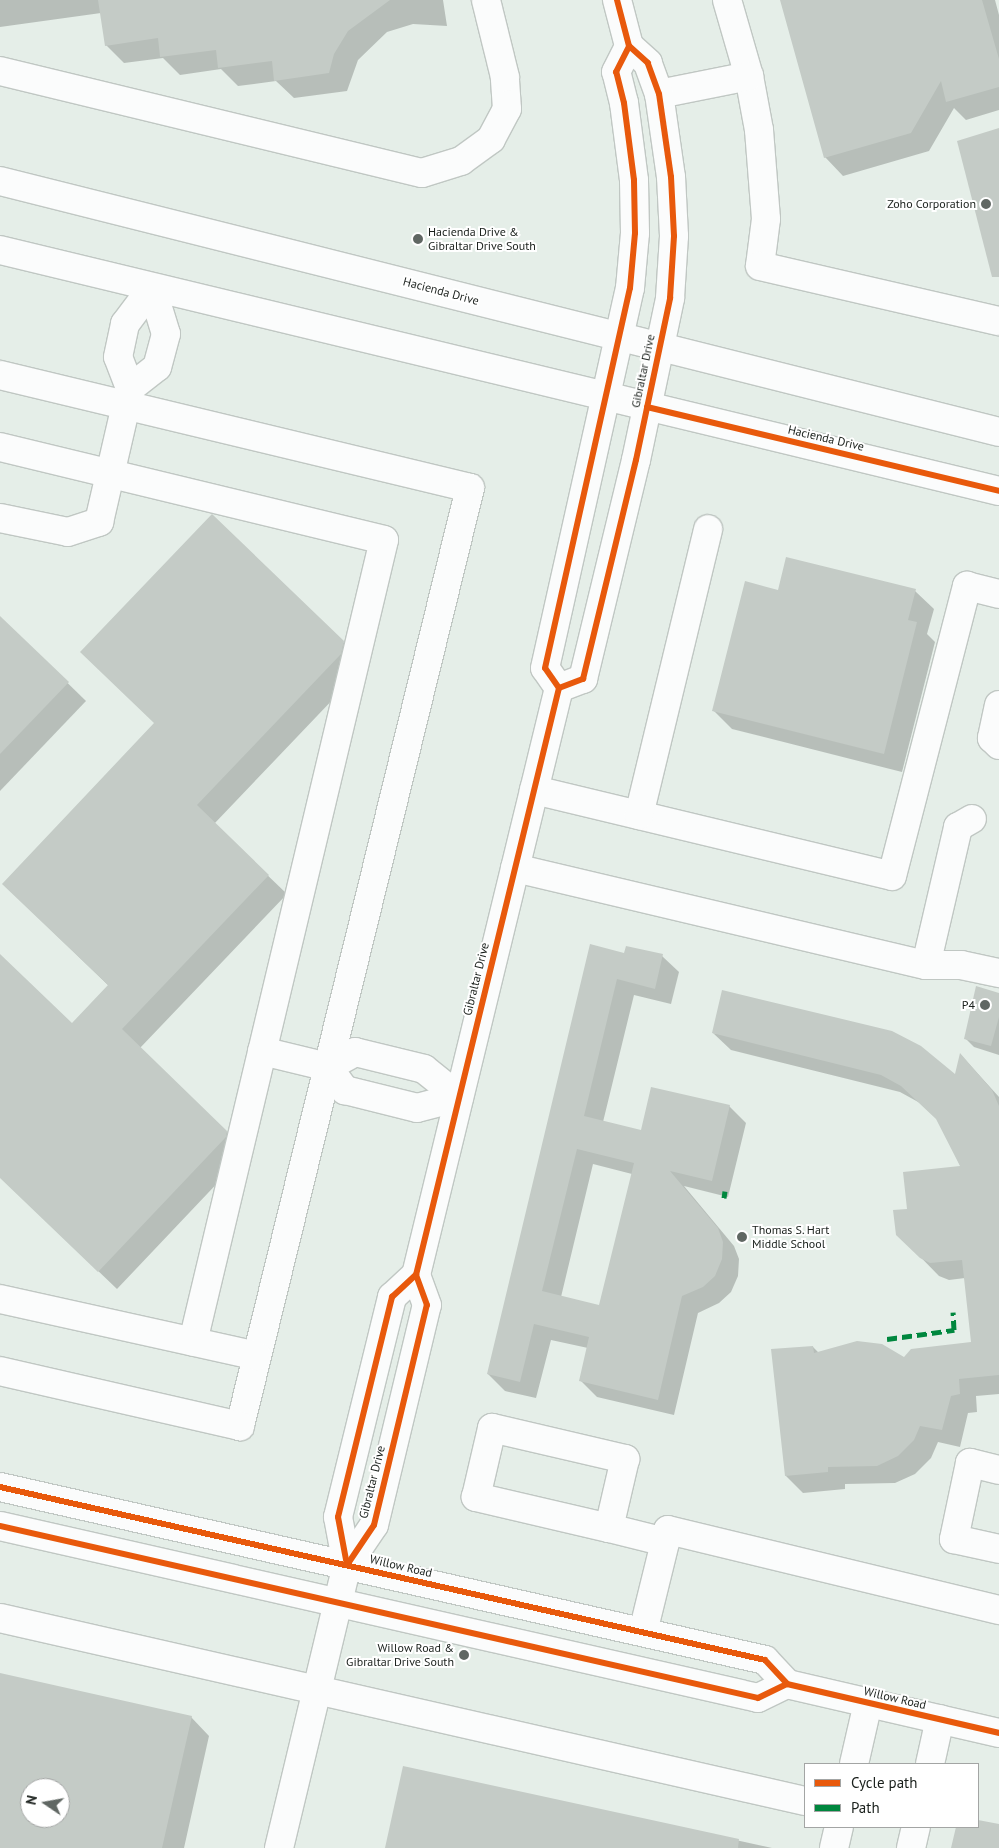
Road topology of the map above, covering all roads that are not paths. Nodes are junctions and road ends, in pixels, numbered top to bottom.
1 (486, 0) edge
2 (617, 0) edge
3 (727, 0) edge
4 (629, 46) junction
5 (0, 71) edge
6 (749, 76) junction
7 (659, 94) junction
8 (0, 181) edge
9 (0, 250) edge
10 (152, 288) junction
11 (999, 321) edge
12 (620, 338) junction
13 (660, 348) junction
14 (0, 375) edge
15 (129, 397) junction
16 (607, 398) junction
17 (647, 407) junction
18 (999, 432) edge
19 (0, 447) edge
20 (111, 474) junction
21 (999, 490) edge
22 (0, 518) edge
23 (708, 529) dead end
24 (999, 594) edge
25 (559, 688) junction
26 (999, 705) edge
27 (999, 745) edge
28 (534, 790) junction
29 (639, 815) junction
30 (972, 819) dead end
31 (515, 868) junction
32 (926, 965) junction
33 (999, 973) edge
34 (262, 1051) junction
35 (328, 1068) junction
36 (459, 1097) junction
37 (416, 1275) junction
38 (0, 1299) edge
39 (193, 1342) junction
40 (257, 1356) junction
41 (0, 1371) edge
42 (999, 1470) edge
43 (0, 1487) edge
44 (0, 1526) edge
45 (609, 1528) junction
46 (665, 1542) junction
47 (999, 1549) edge
48 (347, 1566) junction
49 (338, 1604) junction
50 (999, 1610) edge
51 (0, 1618) edge
52 (643, 1632) junction
53 (787, 1684) junction
54 (317, 1690) junction
55 (868, 1703) junction
56 (940, 1719) junction
57 (999, 1733) edge
58 (854, 1763) edge
59 (930, 1763) edge
60 (804, 1801) edge
61 (839, 1828) edge
62 (916, 1828) edge
63 (279, 1848) edge
64 (834, 1848) edge
65 (911, 1848) edge

1 - 5 street
2 - 4 street
3 - 6 street
4 - 7 street, Gibraltar Drive
4 - 12 street
6 - 7 street
6 - 11 street
7 - 13 street, Gibraltar Drive
8 - 12 street, Hacienda Drive
9 - 10 street, Hacienda Drive
10 - 15 street
10 - 15 street
10 - 16 street, Hacienda Drive
12 - 13 street, Hacienda Drive
12 - 16 street
13 - 17 street, Gibraltar Drive
13 - 18 street, Hacienda Drive
14 - 15 street
15 - 20 street
15 - 35 street
16 - 17 street, Hacienda Drive
16 - 25 street
17 - 21 street, Hacienda Drive
17 - 25 street, Gibraltar Drive
19 - 20 street
20 - 22 street
20 - 34 street
23 - 29 street
24 - 29 street
25 - 28 street, Gibraltar Drive
26 - 27 street
28 - 29 street
28 - 31 street, Gibraltar Drive
30 - 32 street
31 - 32 street
31 - 36 street, Gibraltar Drive
32 - 33 street
34 - 35 street
34 - 39 street
35 - 36 street
35 - 36 street
35 - 40 street
36 - 37 street, Gibraltar Drive
37 - 48 street, Gibraltar Drive
37 - 48 street, Gibraltar Drive
38 - 39 street
39 - 40 street
40 - 41 street
42 - 47 street
43 - 48 street, Willow Road
44 - 49 street
45 - 45 street
45 - 46 street
46 - 50 street
46 - 52 street
48 - 49 street, Gibraltar Drive
48 - 52 street, Willow Road
49 - 53 street
49 - 54 street, Gibraltar Drive
51 - 54 street
52 - 53 street, Willow Road
53 - 55 street, Willow Road
54 - 60 street
54 - 63 street, Gibraltar Drive
55 - 56 street, Willow Road
55 - 58 street
56 - 57 street, Willow Road
56 - 59 street
61 - 64 street
62 - 65 street

